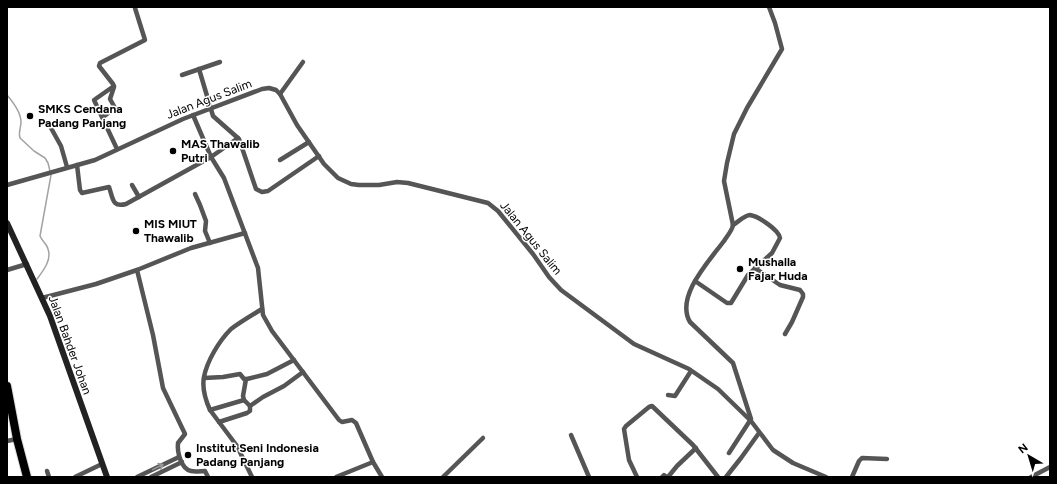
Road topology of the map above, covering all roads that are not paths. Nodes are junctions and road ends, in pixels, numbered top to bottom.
1 (769, 7) edge
2 (135, 8) edge
3 (220, 62) dead end
4 (304, 62) dead end
5 (199, 69) junction
6 (182, 75) dead end
7 (114, 86) junction
8 (280, 94) junction
9 (210, 108) junction
10 (192, 115) junction
11 (103, 117) junction
12 (51, 128) dead end
13 (238, 138) junction
14 (309, 142) junction
15 (117, 149) junction
16 (319, 156) junction
17 (211, 157) junction
18 (280, 160) dead end
19 (76, 165) junction
20 (67, 167) junction
21 (7, 185) edge
22 (132, 185) dead end
23 (195, 194) dead end
24 (139, 197) junction
25 (7, 223) edge
26 (734, 225) junction
27 (245, 233) junction
28 (210, 243) junction
29 (27, 264) junction
30 (755, 268) junction
31 (7, 270) edge
32 (137, 270) junction
33 (695, 281) junction
34 (42, 298) junction
35 (262, 309) junction
36 (785, 334) dead end
37 (294, 360) junction
38 (691, 371) junction
39 (303, 372) junction
40 (204, 378) junction
41 (246, 379) junction
42 (7, 386) edge
43 (668, 395) dead end
44 (244, 400) junction
45 (250, 406) junction
46 (9, 410) edge
47 (210, 410) junction
48 (751, 421) junction
49 (219, 422) junction
50 (759, 433) junction
51 (571, 435) dead end
52 (483, 438) dead end
53 (17, 439) junction
54 (7, 441) edge
55 (696, 448) junction
56 (729, 453) dead end
57 (179, 457) junction
58 (887, 459) dead end
59 (182, 462) junction
60 (373, 462) junction
61 (102, 464) junction
62 (1050, 467) edge
63 (47, 471) dead end
64 (27, 477) edge
65 (49, 477) edge
66 (75, 477) edge
67 (107, 477) edge
68 (137, 477) edge
69 (151, 477) edge
70 (208, 477) edge
71 (252, 477) edge
72 (336, 477) edge
73 (382, 477) edge
74 (443, 477) edge
75 (589, 477) edge
76 (637, 477) edge
77 (662, 477) edge
78 (667, 477) edge
79 (718, 477) edge
80 (726, 477) edge
81 (826, 477) edge
82 (852, 477) edge
83 (1031, 477) edge

1 - 26 street
2 - 7 street
3 - 5 street
4 - 8 street
5 - 6 street
5 - 9 street
7 - 11 street
7 - 11 street
8 - 9 street, Jalan Agus Salim
8 - 14 street, Jalan Agus Salim
9 - 10 street, Jalan Agus Salim
9 - 13 street
10 - 15 street, Jalan Agus Salim
10 - 17 street
11 - 15 street
12 - 20 street
13 - 16 street
13 - 17 street
14 - 16 street, Jalan Agus Salim
14 - 18 street
15 - 19 street, Jalan Agus Salim
16 - 38 street, Jalan Agus Salim
17 - 24 street
17 - 27 street
19 - 20 street, Jalan Agus Salim
19 - 24 street
20 - 21 street, Jalan Agus Salim
22 - 24 street
23 - 28 street
25 - 29 main road, Jalan Bahder Johan
26 - 30 street
26 - 33 street
27 - 28 street
27 - 35 street
28 - 32 street
29 - 31 street
29 - 34 main road, Jalan Bahder Johan
30 - 33 street
30 - 36 street
32 - 34 street
32 - 57 street
33 - 48 street
34 - 61 main road, Jalan Bahder Johan
35 - 37 street
35 - 40 street
37 - 39 street
37 - 41 street
38 - 43 street
38 - 48 street, Jalan Agus Salim
39 - 45 street
39 - 60 street
40 - 41 street
40 - 47 street
41 - 44 street
42 - 46 highway
44 - 45 street
44 - 47 street
45 - 49 street
46 - 53 highway
47 - 49 street
48 - 50 street, Jalan Agus Salim
48 - 56 street
49 - 71 street
50 - 80 street
50 - 81 street, Jalan Agus Salim
51 - 75 street
52 - 74 street
53 - 54 street
53 - 64 highway
55 - 76 street
55 - 78 street
55 - 79 street
57 - 59 street
68 -> 57 street
58 - 82 street
59 - 69 street
59 - 70 street
60 - 72 street
60 - 73 street
61 - 66 street
61 - 67 main road, Jalan Bahder Johan
62 - 83 street
63 - 65 street
77 - 78 street

